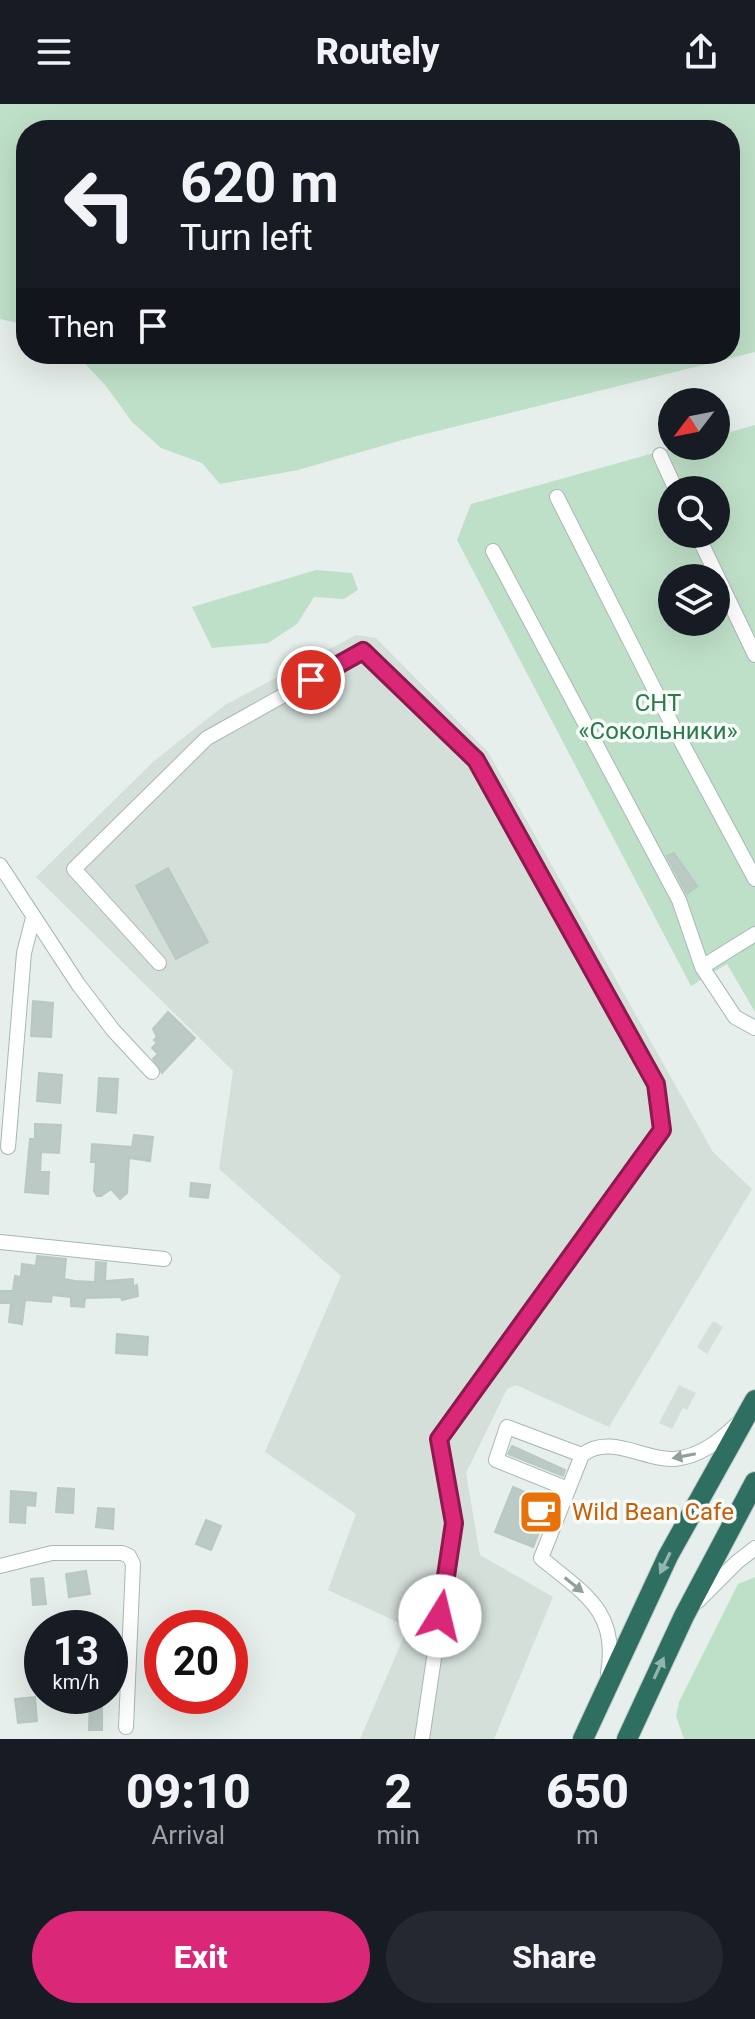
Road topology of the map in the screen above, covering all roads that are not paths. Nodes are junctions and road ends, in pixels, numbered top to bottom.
1 (557, 497) dead end
2 (704, 548) edge
3 (493, 551) dead end
4 (755, 655) edge
5 (0, 865) edge
6 (755, 879) edge
7 (33, 918) junction
8 (755, 934) edge
9 (159, 963) dead end
10 (702, 967) junction
11 (755, 1028) edge
12 (152, 1072) dead end
13 (8, 1147) dead end
14 (0, 1242) edge
15 (164, 1259) dead end
16 (751, 1407) edge
17 (582, 1455) junction
18 (753, 1485) edge
19 (568, 1489) junction
20 (755, 1548) edge
21 (0, 1566) edge
22 (684, 1616) junction
23 (605, 1689) junction
24 (126, 1727) dead end
25 (422, 1739) edge
26 (583, 1739) edge
27 (627, 1739) edge

1 - 6 street
2 - 4 street
3 - 10 street
5 - 7 street
7 - 12 street
7 - 13 street
8 - 10 street
9 - 25 street
10 - 11 street
14 - 15 street
16 -> 17 street
16 -> 23 highway
17 - 19 street
17 - 19 street
18 - 22 highway
19 -> 23 street
20 - 22 street
21 - 24 street
27 -> 22 highway
23 - 26 highway

